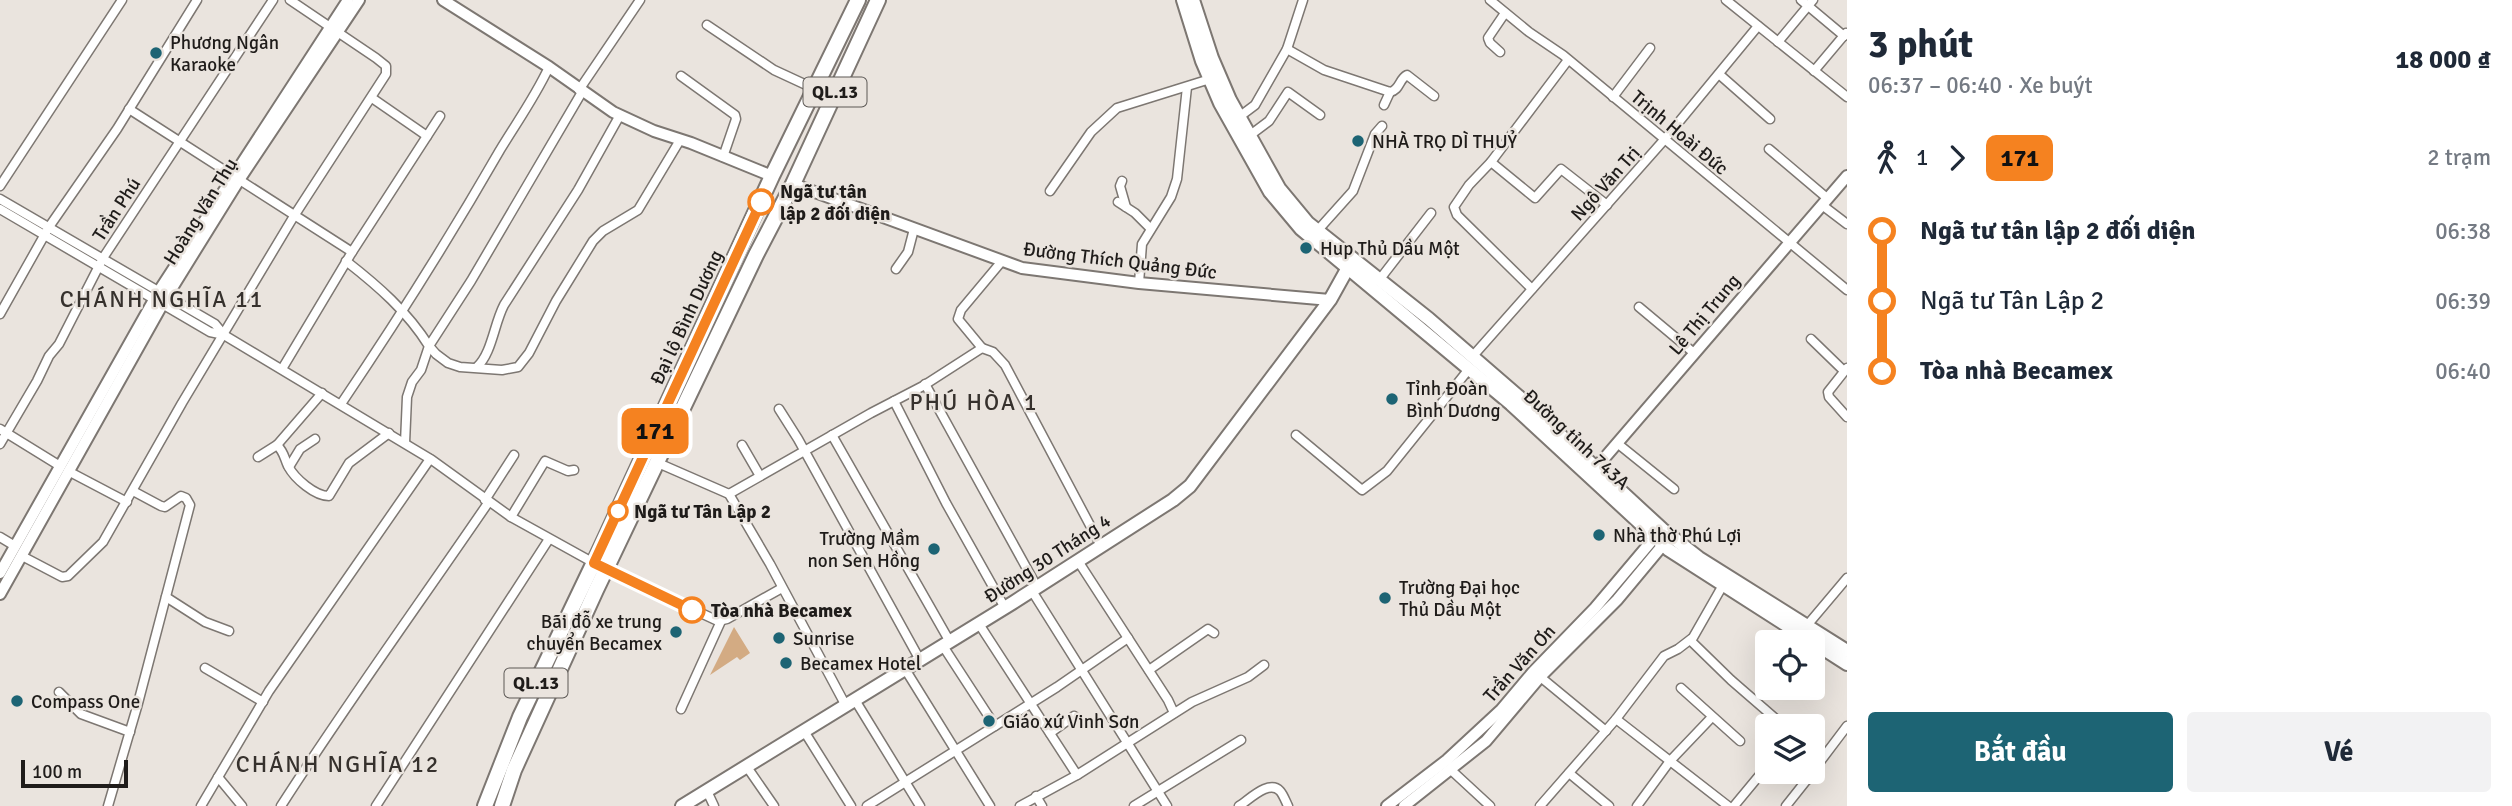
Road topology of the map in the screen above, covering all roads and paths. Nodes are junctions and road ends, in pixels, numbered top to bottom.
1 (122, 0) edge
2 (197, 0) edge
3 (273, 0) edge
4 (290, 0) edge
5 (348, 0) edge
6 (359, 0) edge
7 (443, 0) edge
8 (640, 0) edge
9 (858, 0) edge
10 (878, 0) edge
11 (1183, 0) edge
12 (1193, 0) edge
13 (1303, 0) edge
14 (1490, 0) edge
15 (1726, 0) edge
16 (1807, 2) edge
17 (1505, 13) junction
18 (707, 25) dead end
19 (1758, 26) junction
20 (334, 29) junction
21 (1845, 34) edge
22 (1778, 42) junction
23 (1650, 48) dead end
24 (1287, 49) junction
25 (1500, 51) dead end
26 (1568, 60) junction
27 (549, 67) junction
28 (1814, 71) junction
29 (1720, 75) junction
30 (681, 76) dead end
31 (1210, 79) junction
32 (1187, 87) junction
33 (815, 89) junction
34 (581, 91) junction
35 (1390, 92) junction
36 (1434, 96) dead end
37 (1613, 97) junction
38 (1847, 97) edge
39 (372, 98) junction
40 (1384, 105) dead end
41 (129, 109) junction
42 (621, 115) junction
43 (1320, 115) dead end
44 (440, 116) dead end
45 (1239, 117) junction
46 (1770, 119) dead end
47 (1382, 126) dead end
48 (427, 136) junction
49 (1249, 136) junction
50 (680, 140) junction
51 (1664, 140) junction
52 (180, 142) junction
53 (1769, 149) dead end
54 (723, 157) junction
55 (1491, 162) junction
56 (772, 176) junction
57 (1847, 176) edge
58 (236, 178) junction
59 (1122, 181) dead end
60 (793, 184) junction
61 (0, 186) edge
62 (1050, 191) dead end
63 (0, 199) edge
64 (1825, 201) junction
65 (1607, 205) junction
66 (0, 209) edge
67 (1432, 213) dead end
68 (295, 216) junction
69 (1847, 224) edge
70 (1150, 228) junction
71 (914, 229) junction
72 (1318, 230) junction
73 (47, 231) junction
74 (1789, 242) junction
75 (352, 252) junction
76 (346, 261) junction
77 (1002, 261) junction
78 (101, 262) junction
79 (1351, 263) junction
80 (897, 269) dead end
81 (1380, 279) junction
82 (1139, 283) junction
83 (1532, 289) junction
84 (1847, 290) edge
85 (161, 297) junction
86 (1330, 300) junction
87 (1639, 307) dead end
88 (403, 311) junction
89 (0, 314) edge
90 (224, 335) junction
91 (1811, 339) dead end
92 (429, 346) junction
93 (982, 348) junction
94 (1694, 353) junction
95 (1471, 363) junction
96 (477, 367) junction
97 (282, 369) junction
98 (1846, 370) edge
99 (925, 384) junction
100 (322, 393) junction
101 (894, 401) junction
102 (341, 404) junction
103 (779, 410) dead end
104 (1847, 417) edge
105 (3, 431) edge
106 (389, 433) junction
107 (832, 435) junction
108 (1296, 435) dead end
109 (315, 439) dead end
110 (405, 443) junction
111 (1617, 443) junction
112 (0, 444) edge
113 (277, 445) junction
114 (742, 445) dead end
115 (804, 451) junction
116 (514, 455) dead end
117 (258, 457) dead end
118 (430, 459) junction
119 (658, 463) junction
120 (289, 467) junction
121 (64, 468) junction
122 (574, 470) dead end
123 (1592, 473) junction
124 (760, 476) junction
125 (1674, 489) dead end
126 (134, 491) junction
127 (729, 494) junction
128 (487, 501) junction
129 (127, 502) junction
130 (511, 517) junction
131 (0, 537) edge
132 (1663, 537) junction
133 (549, 539) junction
134 (1101, 546) junction
135 (18, 551) junction
136 (1078, 561) junction
137 (600, 566) junction
138 (5, 571) edge
139 (1847, 578) edge
140 (1723, 585) junction
141 (782, 588) junction
142 (1034, 589) junction
143 (0, 594) edge
144 (166, 597) junction
145 (1005, 608) junction
146 (721, 621) junction
147 (979, 624) junction
148 (1803, 630) junction
149 (229, 631) dead end
150 (1214, 633) dead end
151 (1128, 638) junction
152 (1691, 639) junction
153 (1825, 640) edge
154 (946, 644) junction
155 (1825, 647) edge
156 (1847, 651) edge
157 (920, 660) junction
158 (1847, 664) edge
159 (1264, 665) dead end
160 (205, 668) dead end
161 (905, 669) junction
162 (1081, 670) junction
163 (1149, 670) junction
164 (1537, 675) junction
165 (1681, 688) dead end
166 (59, 692) dead end
167 (263, 702) junction
168 (850, 703) junction
169 (1031, 704) junction
170 (681, 709) dead end
171 (1174, 713) junction
172 (1770, 714) edge
173 (1073, 716) dead end
174 (1712, 717) junction
175 (1616, 719) junction
176 (995, 726) junction
177 (1847, 726) edge
178 (804, 731) junction
179 (1605, 731) junction
180 (131, 732) junction
181 (1050, 733) junction
182 (1241, 740) dead end
183 (1740, 741) dead end
184 (1128, 743) junction
185 (955, 751) junction
186 (1825, 755) edge
187 (1670, 761) junction
188 (747, 767) junction
189 (1451, 771) junction
190 (1569, 773) junction
191 (1077, 775) junction
192 (218, 778) junction
193 (1755, 781) edge
194 (905, 782) junction
195 (1804, 784) edge
196 (707, 791) junction
197 (1157, 792) junction
198 (1036, 796) junction
199 (1242, 805) edge
200 (108, 806) edge
201 (201, 806) edge
202 (242, 806) edge
203 (281, 806) edge
204 (376, 806) edge
205 (485, 806) edge
206 (502, 806) edge
207 (682, 806) edge
208 (714, 806) edge
209 (774, 806) edge
210 (851, 806) edge
211 (866, 806) edge
212 (920, 806) edge
213 (990, 806) edge
214 (1020, 806) edge
215 (1042, 806) edge
216 (1134, 806) edge
217 (1167, 806) edge
218 (1288, 806) edge
219 (1387, 806) edge
220 (1404, 806) edge
221 (1490, 806) edge
222 (1540, 806) edge
223 (1609, 806) edge
224 (1637, 806) edge
225 (1728, 806) edge
226 (1734, 806) edge
227 (1786, 806) edge

1 - 61 street
2 - 41 street
3 - 52 street, Trần Phú
4 - 20 street
5 - 20 street, Hoàng Văn Thụ
6 - 20 street, Hoàng Văn Thụ
7 - 27 street
8 - 34 street
9 - 33 highway, Đại lộ Bình Dương / QL.13
10 - 60 highway, Đại lộ Bình Dương / QL.13
11 - 31 main road, Đường tỉnh 743A
12 - 45 main road, Đường tỉnh 743A
13 - 24 street
14 - 17 street, Trịnh Hoài Đức
15 - 19 street
16 - 21 street
16 - 22 street
17 - 25 street
17 - 26 street, Trịnh Hoài Đức
18 - 33 street
19 - 22 street
19 - 29 street, Ngô Văn Trị
20 - 39 street
20 - 58 street, Hoàng Văn Thụ
21 - 28 street
22 - 28 street
23 - 37 street
24 - 35 street
24 - 45 street
26 - 37 street, Trịnh Hoài Đức
26 - 55 street
27 - 34 street
27 - 88 street
28 - 38 street
29 - 46 street
29 - 51 street, Ngô Văn Trị
30 - 54 street
31 - 32 street
31 - 79 main road, Đường tỉnh 743A
32 - 62 street
32 - 70 street
33 - 56 highway, Đại lộ Bình Dương / QL.13
34 - 42 street
34 - 92 street
35 - 36 street
35 - 40 street
37 - 51 street, Trịnh Hoài Đức
39 - 48 street
39 - 68 street
41 - 52 street
41 - 73 street
42 - 50 street
42 - 96 street
43 - 49 street
44 - 48 street
45 - 49 main road, Đường tỉnh 743A
47 - 72 street
48 - 75 street
49 - 72 main road, Đường tỉnh 743A
50 - 54 street
50 - 96 street
51 - 65 street, Ngô Văn Trị
51 - 74 street, Trịnh Hoài Đức
52 - 58 street
52 - 78 street, Trần Phú
53 - 64 street
54 - 56 street
55 - 65 street
55 - 83 street
56 - 60 highway
56 - 137 highway, Đại lộ Bình Dương / QL.13
57 - 64 street, Lê Thị Trung
58 - 68 street
58 - 85 street, Hoàng Văn Thụ
59 - 70 street
60 - 71 street, Đường Thích Quảng Đức
60 - 119 highway, Đại lộ Bình Dương / QL.13
63 - 73 street
64 - 69 street
64 - 74 street, Lê Thị Trung
65 - 83 street, Ngô Văn Trị
66 - 73 street
67 - 81 street
68 - 75 street
68 - 90 street
70 - 82 street
71 - 77 street, Đường Thích Quảng Đức
71 - 80 street
72 - 79 main road, Đường tỉnh 743A
73 - 78 street
73 - 89 street
74 - 84 street, Trịnh Hoài Đức
74 - 94 street, Lê Thị Trung
75 - 76 street
76 - 88 street
76 - 97 street
77 - 82 street, Đường Thích Quảng Đức
77 - 93 street
78 - 85 street
78 - 105 street, Trần Phú
79 - 81 main road, Đường tỉnh 743A
79 - 86 main road, Đường 30 Tháng 4
79 - 95 main road, Đường tỉnh 743A
81 - 95 main road, Đường tỉnh 743A
82 - 86 street, Đường Thích Quảng Đức
83 - 95 street, Ngô Văn Trị
85 - 90 street
85 - 121 street, Hoàng Văn Thụ
86 - 134 main road, Đường 30 Tháng 4
87 - 94 street
88 - 92 street
88 - 102 street
90 - 97 street
90 - 126 street
91 - 98 street
92 - 96 street
92 - 110 street
93 - 99 street
93 - 134 street
94 - 111 street, Lê Thị Trung
95 - 108 street, Ngô Văn Trị
95 - 123 main road, Đường tỉnh 743A
97 - 100 street
98 - 104 street
99 - 101 street
99 - 142 street
100 - 102 street
100 - 113 street
101 - 107 street
101 - 145 street
102 - 106 street
103 - 115 street
105 - 112 street, Trần Phú
105 - 121 street
106 - 110 street
106 - 120 street
107 - 115 street
107 - 154 street
109 - 120 street
110 - 118 street
111 - 123 street, Lê Thị Trung
111 - 125 street
113 - 117 street
113 - 120 street
114 - 124 street
115 - 124 street
115 - 157 street
116 - 128 street
118 - 128 street
118 - 167 street
119 - 127 street
119 - 137 highway, Đại lộ Bình Dương / QL.13
121 - 129 street
121 - 135 street, Hoàng Văn Thụ
122 - 130 street
123 - 132 main road, Đường tỉnh 743A
124 - 127 street
126 - 129 street
126 - 144 street
127 - 141 street
128 - 130 street
128 - 203 street
129 - 135 street
130 - 133 street
131 - 135 street
132 - 140 main road, Đường tỉnh 743A
132 - 148 main road, Đường tỉnh 743A
132 - 164 street, Trần Văn Ơn
133 - 137 street
133 - 204 street
134 - 136 main road, Đường 30 Tháng 4
135 - 138 street, Hoàng Văn Thụ
136 - 142 main road, Đường 30 Tháng 4
136 - 151 street
137 - 146 street
137 - 205 highway, Đại lộ Bình Dương / QL.13
137 - 206 highway, Đại lộ Bình Dương / QL.13
138 - 143 street, Hoàng Văn Thụ
139 - 148 street
140 - 148 main road, Đường tỉnh 743A
140 - 152 street
141 - 146 street
141 - 168 street
142 - 145 main road, Đường 30 Tháng 4
142 - 162 street
144 - 149 street
144 - 180 street
145 - 147 main road, Đường 30 Tháng 4
146 - 170 street
147 - 154 main road, Đường 30 Tháng 4
147 - 169 street
150 - 163 street
151 - 162 street
151 - 163 street
152 - 172 street
152 - 175 street
153 - 156 main road, Đường tỉnh 743A
154 - 157 main road, Đường 30 Tháng 4
154 - 176 street
155 - 158 main road, Đường tỉnh 743A
157 - 161 main road, Đường 30 Tháng 4
159 - 171 street
160 - 167 street
161 - 168 main road, Đường 30 Tháng 4
161 - 185 street
162 - 169 street
162 - 184 street
163 - 171 street
164 - 179 street
164 - 189 street, Trần Văn Ơn
164 - 219 street, Trần Văn Ơn
165 - 174 street
166 - 180 street
167 - 192 street
168 - 178 main road, Đường 30 Tháng 4
168 - 194 street
169 - 176 street
169 - 181 street
171 - 184 street
173 - 181 street
174 - 183 street
174 - 187 street
175 - 179 street
175 - 187 street
176 - 185 street
177 - 186 street
178 - 188 main road, Đường 30 Tháng 4
178 - 210 street
179 - 190 street
180 - 200 street
181 - 191 street
182 - 197 street
184 - 191 street
184 - 197 street
185 - 194 street
185 - 213 street
187 - 224 street
187 - 225 street
188 - 196 main road, Đường 30 Tháng 4
188 - 209 street
189 - 220 street, Trần Văn Ơn
189 - 221 street
190 - 222 street
190 - 223 street
191 - 198 street
192 - 201 street
192 - 202 street
193 - 226 street
194 - 211 street
194 - 212 street
195 - 227 street
196 - 207 main road, Đường 30 Tháng 4
196 - 208 street
197 - 216 street
197 - 217 street
198 - 214 street
198 - 215 street
199 - 218 street

